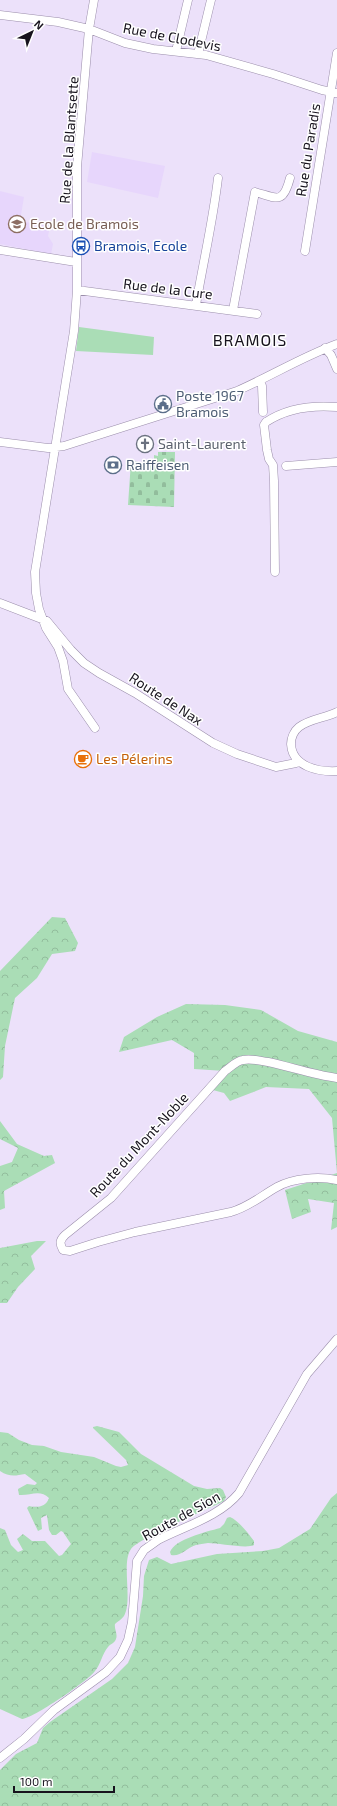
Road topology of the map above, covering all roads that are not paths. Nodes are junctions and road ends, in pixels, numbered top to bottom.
1 (94, 0) edge
2 (188, 0) edge
3 (211, 0) edge
4 (0, 15) edge
5 (89, 29) junction
6 (176, 51) junction
7 (337, 53) edge
8 (198, 54) junction
9 (334, 93) edge
10 (218, 178) dead end
11 (290, 178) dead end
12 (0, 250) edge
13 (305, 251) dead end
14 (76, 262) junction
15 (77, 290) junction
16 (196, 305) junction
17 (233, 310) junction
18 (257, 314) dead end
19 (337, 344) edge
20 (324, 348) junction
21 (337, 369) edge
22 (260, 381) junction
23 (337, 407) edge
24 (264, 416) junction
25 (0, 442) edge
26 (55, 447) junction
27 (337, 462) edge
28 (286, 466) dead end
29 (275, 572) dead end
30 (0, 604) edge
31 (41, 618) junction
32 (337, 712) edge
33 (95, 728) dead end
34 (296, 764) dead end
35 (337, 772) edge
36 (337, 1078) edge
37 (337, 1180) edge
38 (337, 1339) edge
39 (0, 1758) edge

1 - 5 street, Rue de la Blantsette
2 - 6 street
3 - 8 street
4 - 5 street, Rue de Clodevis
5 - 6 street, Rue de Clodevis
5 - 14 street, Rue de la Blantsette
6 - 8 street, Rue de Clodevis
7 - 9 street, Rue du Paradis
8 - 9 street, Rue de Clodevis
9 - 13 street, Rue du Paradis
10 - 16 street
11 - 17 street
12 - 14 street
14 - 15 street, Rue de la Blantsette
15 - 16 street, Rue de la Cure
15 - 26 street, Rue de la Blantsette
16 - 17 street, Rue de la Cure
17 - 18 street, Rue de la Cure
19 - 20 street
20 - 21 street
20 - 22 street
22 - 24 street
22 - 26 street
23 - 24 street
24 - 29 street
25 - 26 street
26 - 31 street, Rue de la Blantsette
27 - 28 street
30 - 31 street
31 - 33 street, Rue de la Blantsette
31 - 34 street, Route de Nax
32 - 35 street
36 - 37 street, Route du Mont-Noble
38 - 39 street, Route de Sion

